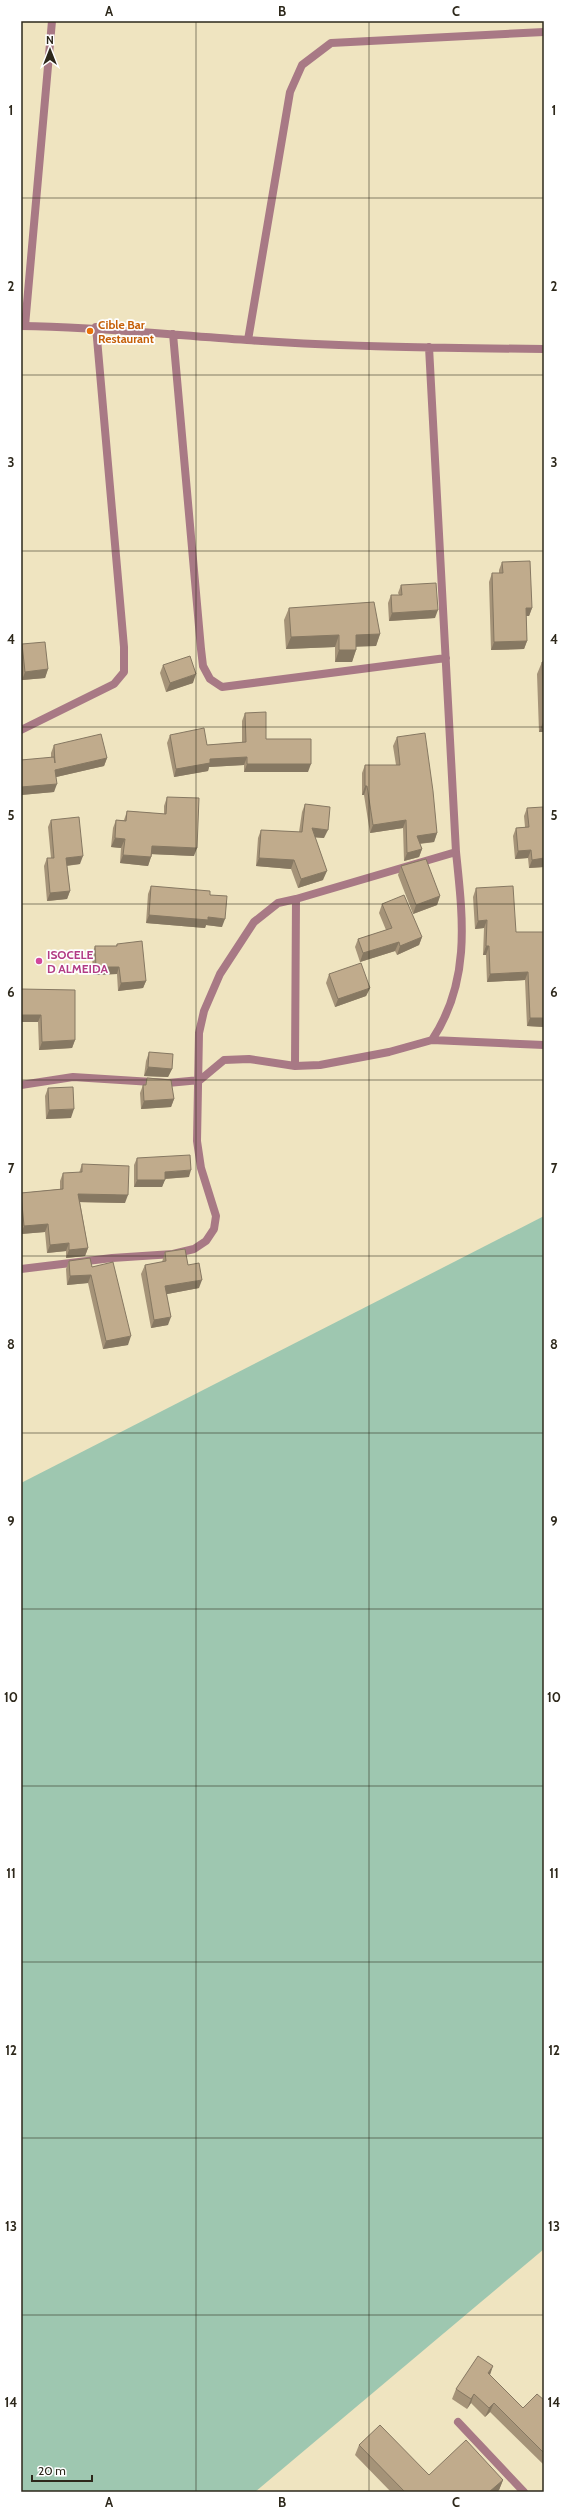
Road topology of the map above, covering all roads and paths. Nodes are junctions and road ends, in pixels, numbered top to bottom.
1 (52, 21) edge
2 (544, 32) edge
3 (23, 326) edge
4 (96, 327) junction
5 (173, 334) junction
6 (248, 340) junction
7 (429, 347) junction
8 (544, 348) edge
9 (446, 658) junction
10 (21, 730) edge
11 (456, 852) junction
12 (296, 899) junction
13 (432, 1040) junction
14 (544, 1045) edge
15 (295, 1066) junction
16 (200, 1080) junction
17 (21, 1085) edge
18 (21, 1270) edge
19 (458, 2422) dead end
20 (524, 2492) edge

1 - 3 street
2 - 6 street
3 - 4 street
4 - 5 street
4 - 10 street
5 - 6 street
5 - 9 street
6 - 7 street
7 - 8 street
7 - 9 street
9 - 11 street
11 - 12 street
11 - 13 street
12 - 15 street
12 - 16 street
13 - 14 street
13 - 15 street
15 - 16 street
16 - 17 street
16 - 18 street
19 - 20 street

